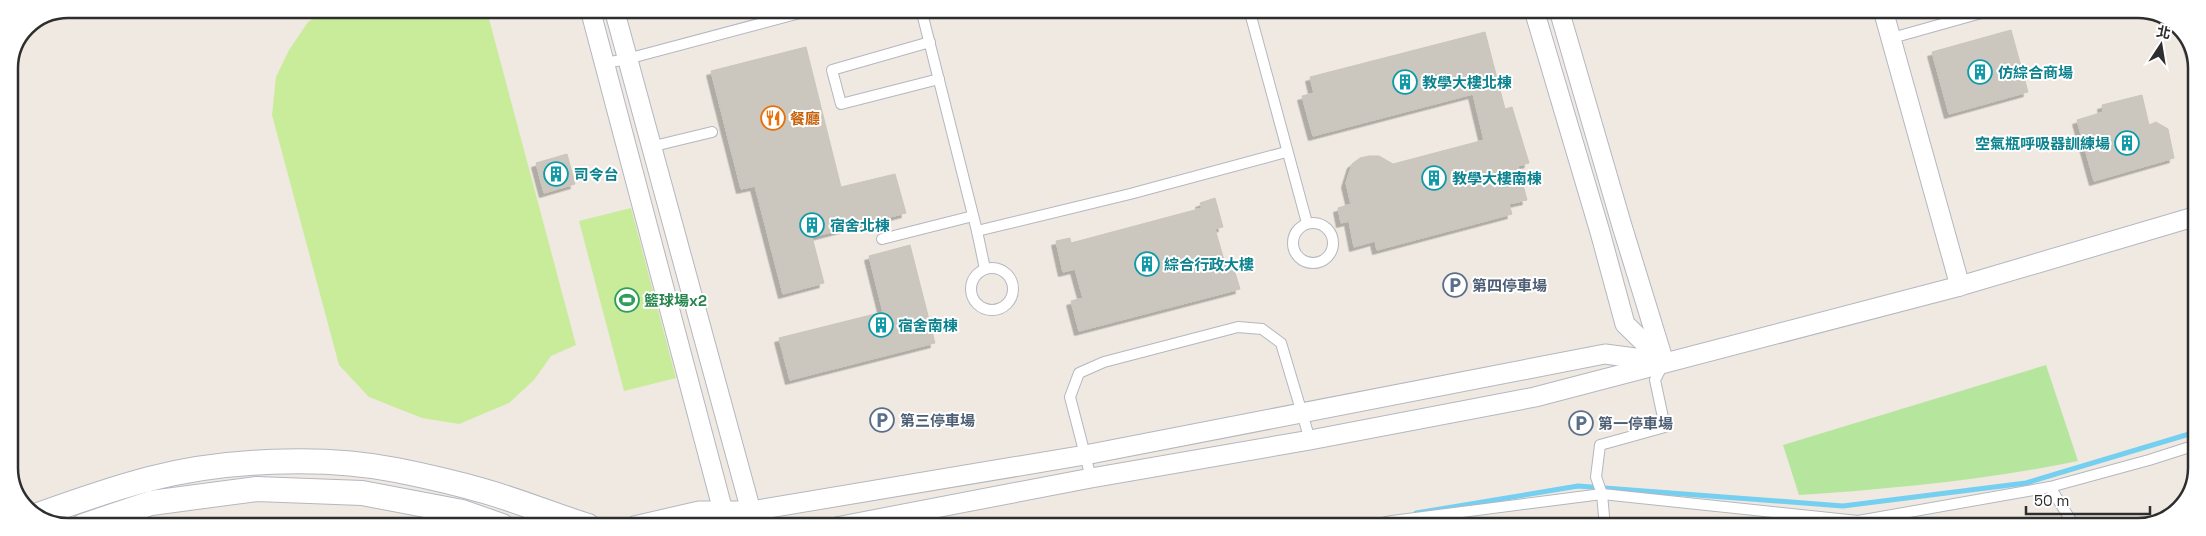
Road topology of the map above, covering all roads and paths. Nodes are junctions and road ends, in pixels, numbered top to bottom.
1 (592, 18) edge
2 (616, 18) edge
3 (781, 18) edge
4 (923, 18) edge
5 (1251, 18) edge
6 (1536, 18) edge
7 (1561, 18) edge
8 (1886, 18) edge
9 (1963, 18) edge
10 (1892, 38) junction
11 (930, 42) junction
12 (627, 59) junction
13 (605, 63) junction
14 (939, 79) junction
15 (712, 132) dead end
16 (650, 148) junction
17 (1286, 152) junction
18 (973, 216) junction
19 (2188, 219) edge
20 (1307, 223) junction
21 (978, 231) junction
22 (882, 239) dead end
23 (985, 269) junction
24 (1960, 286) junction
25 (1664, 362) junction
26 (1302, 414) junction
27 (1310, 440) junction
28 (2188, 447) edge
29 (1085, 455) junction
30 (1091, 478) junction
31 (2050, 487) junction
32 (1602, 494) junction
33 (45, 513) edge
34 (107, 518) edge
35 (479, 518) edge
36 (564, 518) edge
37 (669, 518) edge
38 (722, 518) edge
39 (725, 518) edge
40 (752, 518) edge
41 (757, 518) edge
42 (878, 518) edge
43 (1424, 518) edge
44 (1604, 518) edge
45 (1790, 518) edge
46 (1875, 518) edge
47 (2069, 518) edge

1 - 13 street
2 - 12 street
3 - 12 lane
4 - 11 lane
5 - 17 lane
6 - 25 street
7 - 25 street
8 - 10 street
9 - 10 lane
10 - 24 street
11 - 14 lane
11 - 14 lane
12 - 13 lane
12 - 16 street
13 - 39 street
14 - 18 lane
15 - 16 lane
16 - 40 street
17 - 20 lane
17 - 21 lane
18 - 21 lane
18 - 22 lane
19 - 24 street
20 - 20 lane
21 - 23 lane
23 - 23 lane
24 - 25 street
25 - 26 street
25 - 27 street
25 - 32 lane
26 - 27 lane
26 - 29 street
26 - 29 lane
27 - 30 street
28 - 31 lane
29 - 30 lane
29 - 41 street
30 - 42 street
31 - 46 lane
31 - 47 lane
32 - 43 lane
32 - 44 lane
32 - 45 lane
33 - 36 street
34 - 35 street
37 - 38 street

